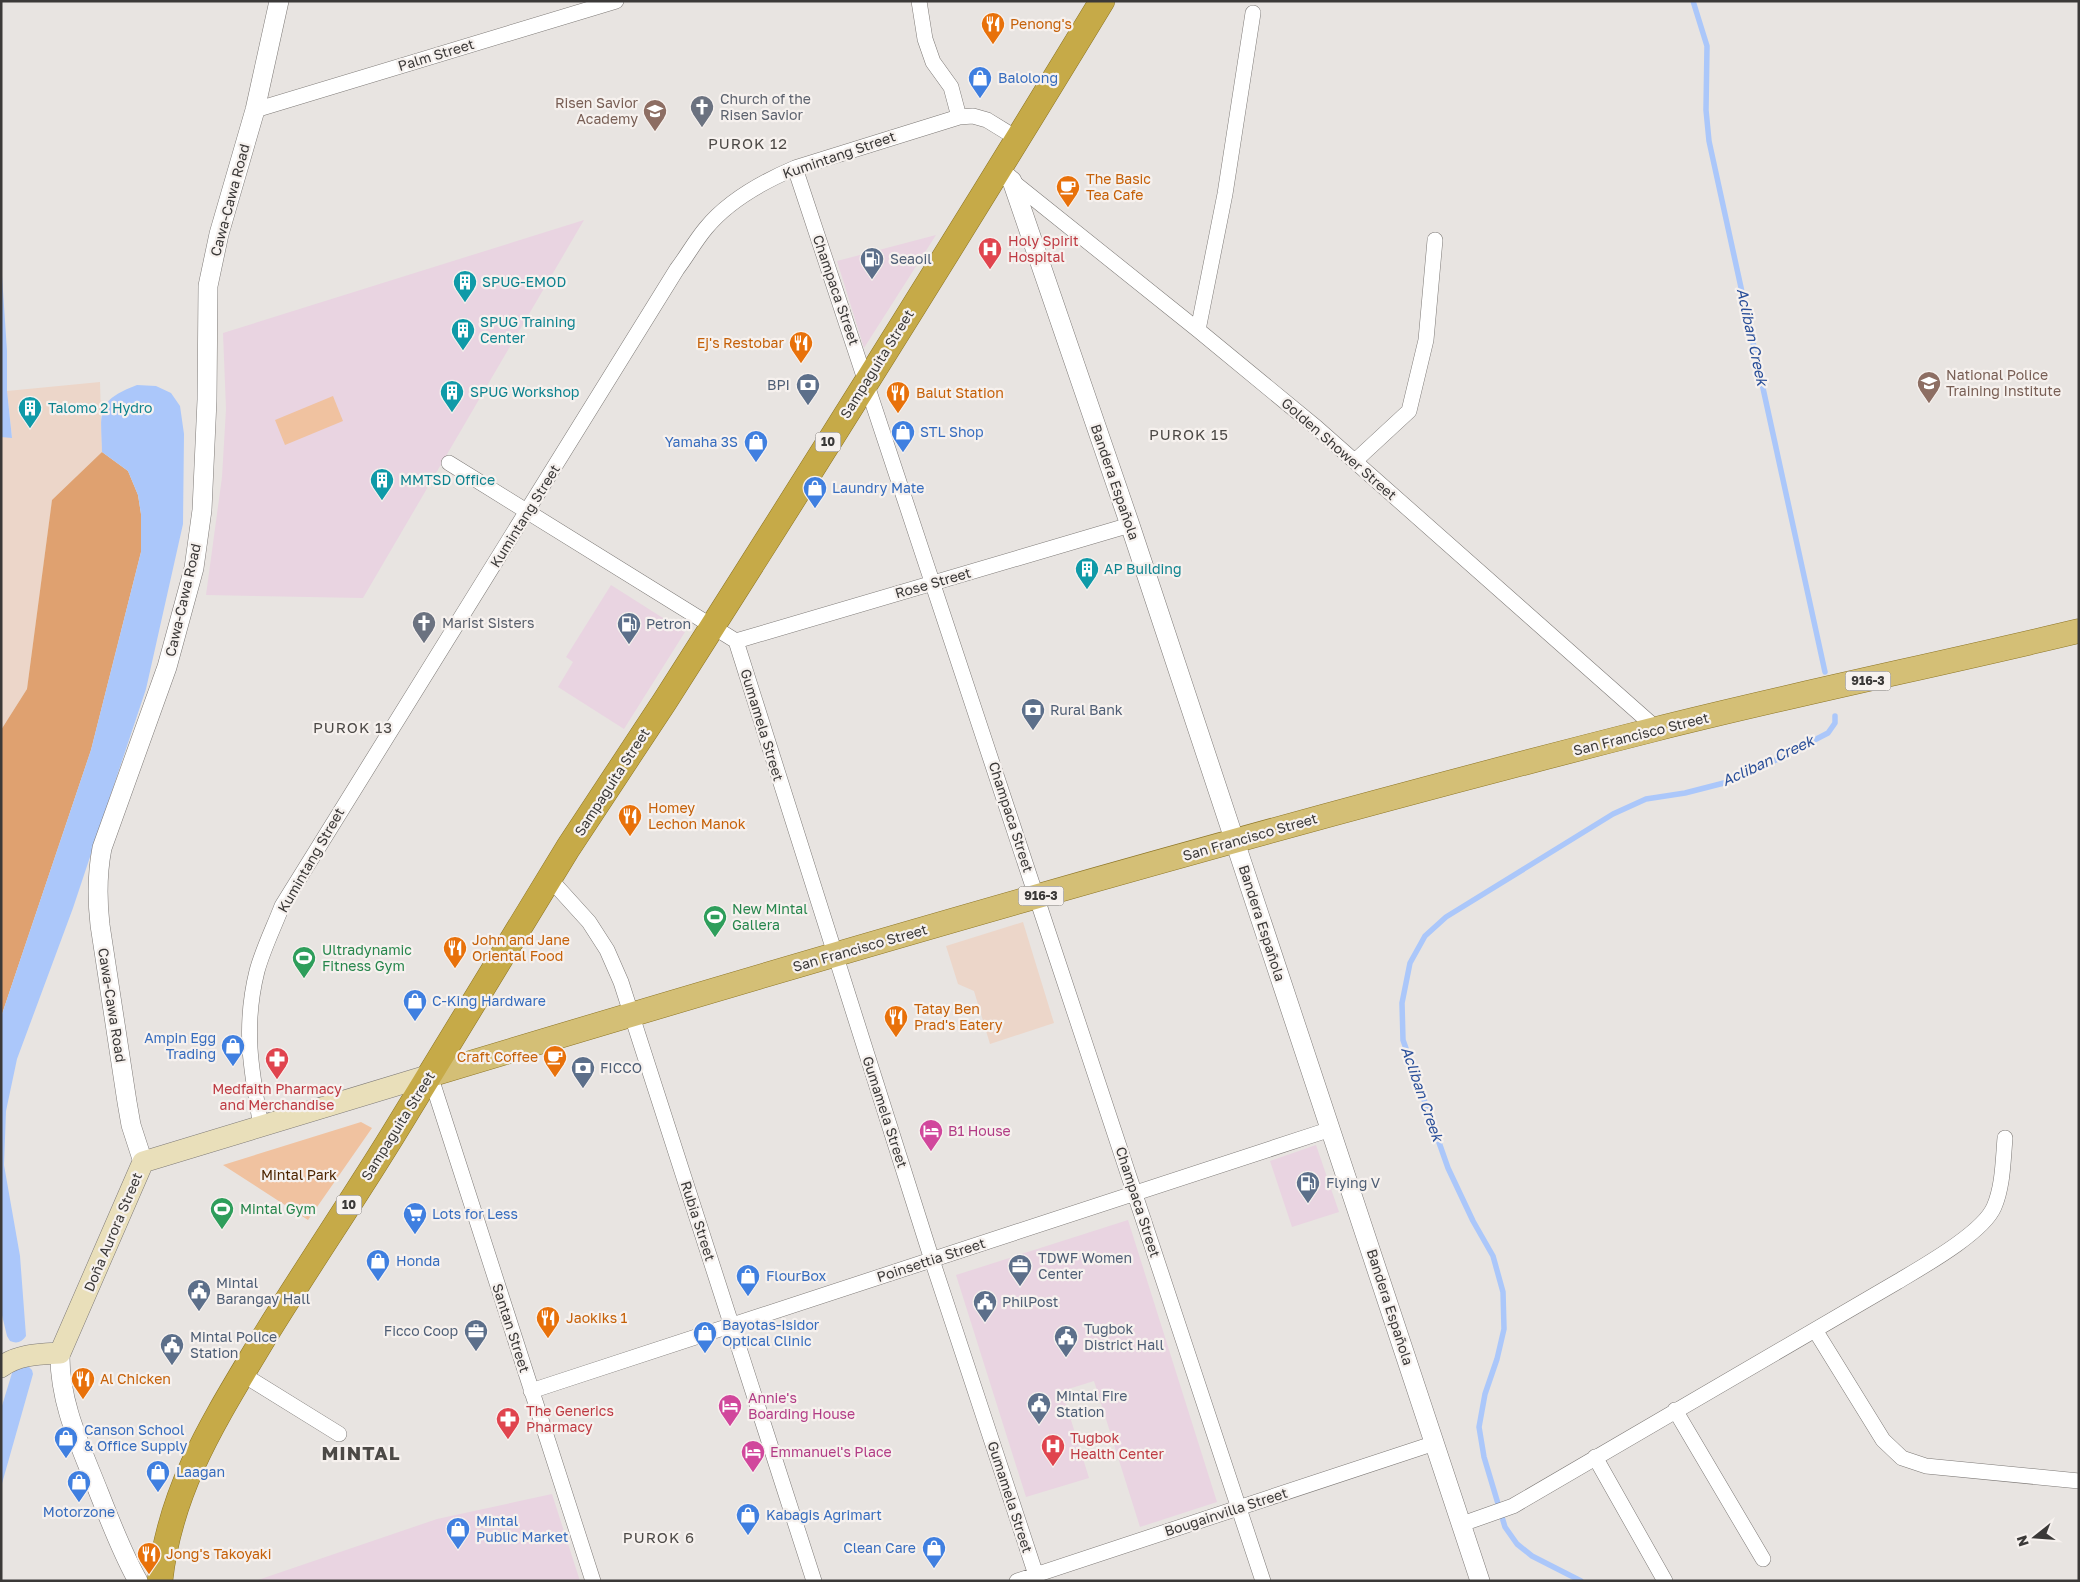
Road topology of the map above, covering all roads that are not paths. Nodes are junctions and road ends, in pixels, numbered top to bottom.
1 (279, 1) edge
2 (616, 1) edge
3 (919, 1) edge
4 (1102, 1) edge
5 (1253, 13) dead end
6 (255, 110) junction
7 (959, 117) junction
8 (1018, 139) junction
9 (795, 168) junction
10 (1005, 175) junction
11 (1435, 240) dead end
12 (1198, 330) junction
13 (866, 381) junction
14 (1355, 461) junction
15 (450, 463) dead end
16 (528, 512) junction
17 (1130, 525) junction
18 (934, 583) junction
19 (712, 626) junction
20 (2079, 631) edge
21 (736, 641) junction
22 (1657, 729) junction
23 (1235, 841) junction
24 (550, 879) junction
25 (1037, 897) junction
26 (835, 956) junction
27 (632, 1014) junction
28 (430, 1075) junction
29 (261, 1126) junction
30 (1330, 1129) junction
31 (2005, 1138) dead end
32 (143, 1162) junction
33 (1135, 1193) junction
34 (932, 1260) junction
35 (732, 1326) junction
36 (1815, 1330) junction
37 (60, 1353) junction
38 (1, 1367) edge
39 (242, 1374) junction
40 (531, 1391) junction
41 (1675, 1410) junction
42 (339, 1434) dead end
43 (1434, 1443) junction
44 (1595, 1457) junction
45 (2079, 1481) edge
46 (1239, 1508) junction
47 (1462, 1524) junction
48 (1763, 1559) dead end
49 (1037, 1578) edge
50 (138, 1581) edge
51 (160, 1581) edge
52 (592, 1581) edge
53 (814, 1581) edge
54 (1017, 1581) edge
55 (1264, 1581) edge
56 (1480, 1581) edge
57 (1665, 1581) edge

1 - 6 street, Cawa-Cawa Road
2 - 6 street, Palm Street
3 - 7 street
4 - 8 highway, Sampaguita Street / 10
5 - 12 street
6 - 32 street, Cawa-Cawa Road
7 - 8 street, Kumintang Street
7 - 9 street, Kumintang Street
8 - 10 highway, Sampaguita Street / 10
9 - 13 street, Champaca Street
9 - 16 street, Kumintang Street
10 - 12 street, Golden Shower Street
10 - 13 highway, Sampaguita Street / 10
10 - 17 street, Bandera Española
11 - 14 street
12 - 14 street, Golden Shower Street
13 - 18 street, Champaca Street
13 - 19 highway, Sampaguita Street / 10
14 - 22 street, Golden Shower Street
15 - 16 street
16 - 19 street
16 - 29 street, Kumintang Street
17 - 18 street, Rose Street
17 - 23 street, Bandera Española
18 - 21 street, Rose Street
18 - 25 street, Champaca Street
19 - 21 street
19 - 24 highway, Sampaguita Street / 10
20 - 22 main road, San Francisco Street / 916-3
21 - 26 street, Gumamela Street
22 - 23 main road, San Francisco Street / 916-3
23 - 25 main road, San Francisco Street / 916-3
23 - 30 street, Bandera Española
24 - 27 street, Rubia Street
24 - 28 highway, Sampaguita Street / 10
25 - 26 main road, San Francisco Street / 916-3
25 - 33 street, Champaca Street
26 - 27 main road, San Francisco Street / 916-3
26 - 34 street, Gumamela Street
27 - 28 main road, San Francisco Street / 916-3
27 - 35 street, Rubia Street
28 - 29 main road, Doña Aurora Street
28 - 39 highway, Sampaguita Street / 10
28 - 40 street, Santan Street
29 - 32 main road, Doña Aurora Street
30 - 33 street, Poinsettia Street
30 - 43 street, Bandera Española
31 - 36 street
32 - 37 main road, Doña Aurora Street
33 - 34 street, Poinsettia Street
33 - 46 street, Champaca Street
34 - 35 street, Poinsettia Street
34 - 49 street, Gumamela Street
35 - 40 street, Poinsettia Street
35 - 53 street, Rubia Street
36 - 41 street
36 - 45 street
37 - 38 main road
37 - 50 street, Doña Aurora Street
39 - 42 street
39 - 51 highway, Sampaguita Street / 10
40 - 52 street, Santan Street
41 - 44 street
41 - 48 street
43 - 46 street, Bougainvilla Street
43 - 47 street, Bandera Española
44 - 47 street
44 - 57 street
46 - 49 street, Bougainvilla Street
46 - 55 street, Champaca Street
47 - 56 street, Bandera Española
49 - 54 street, Bougainvilla Street

